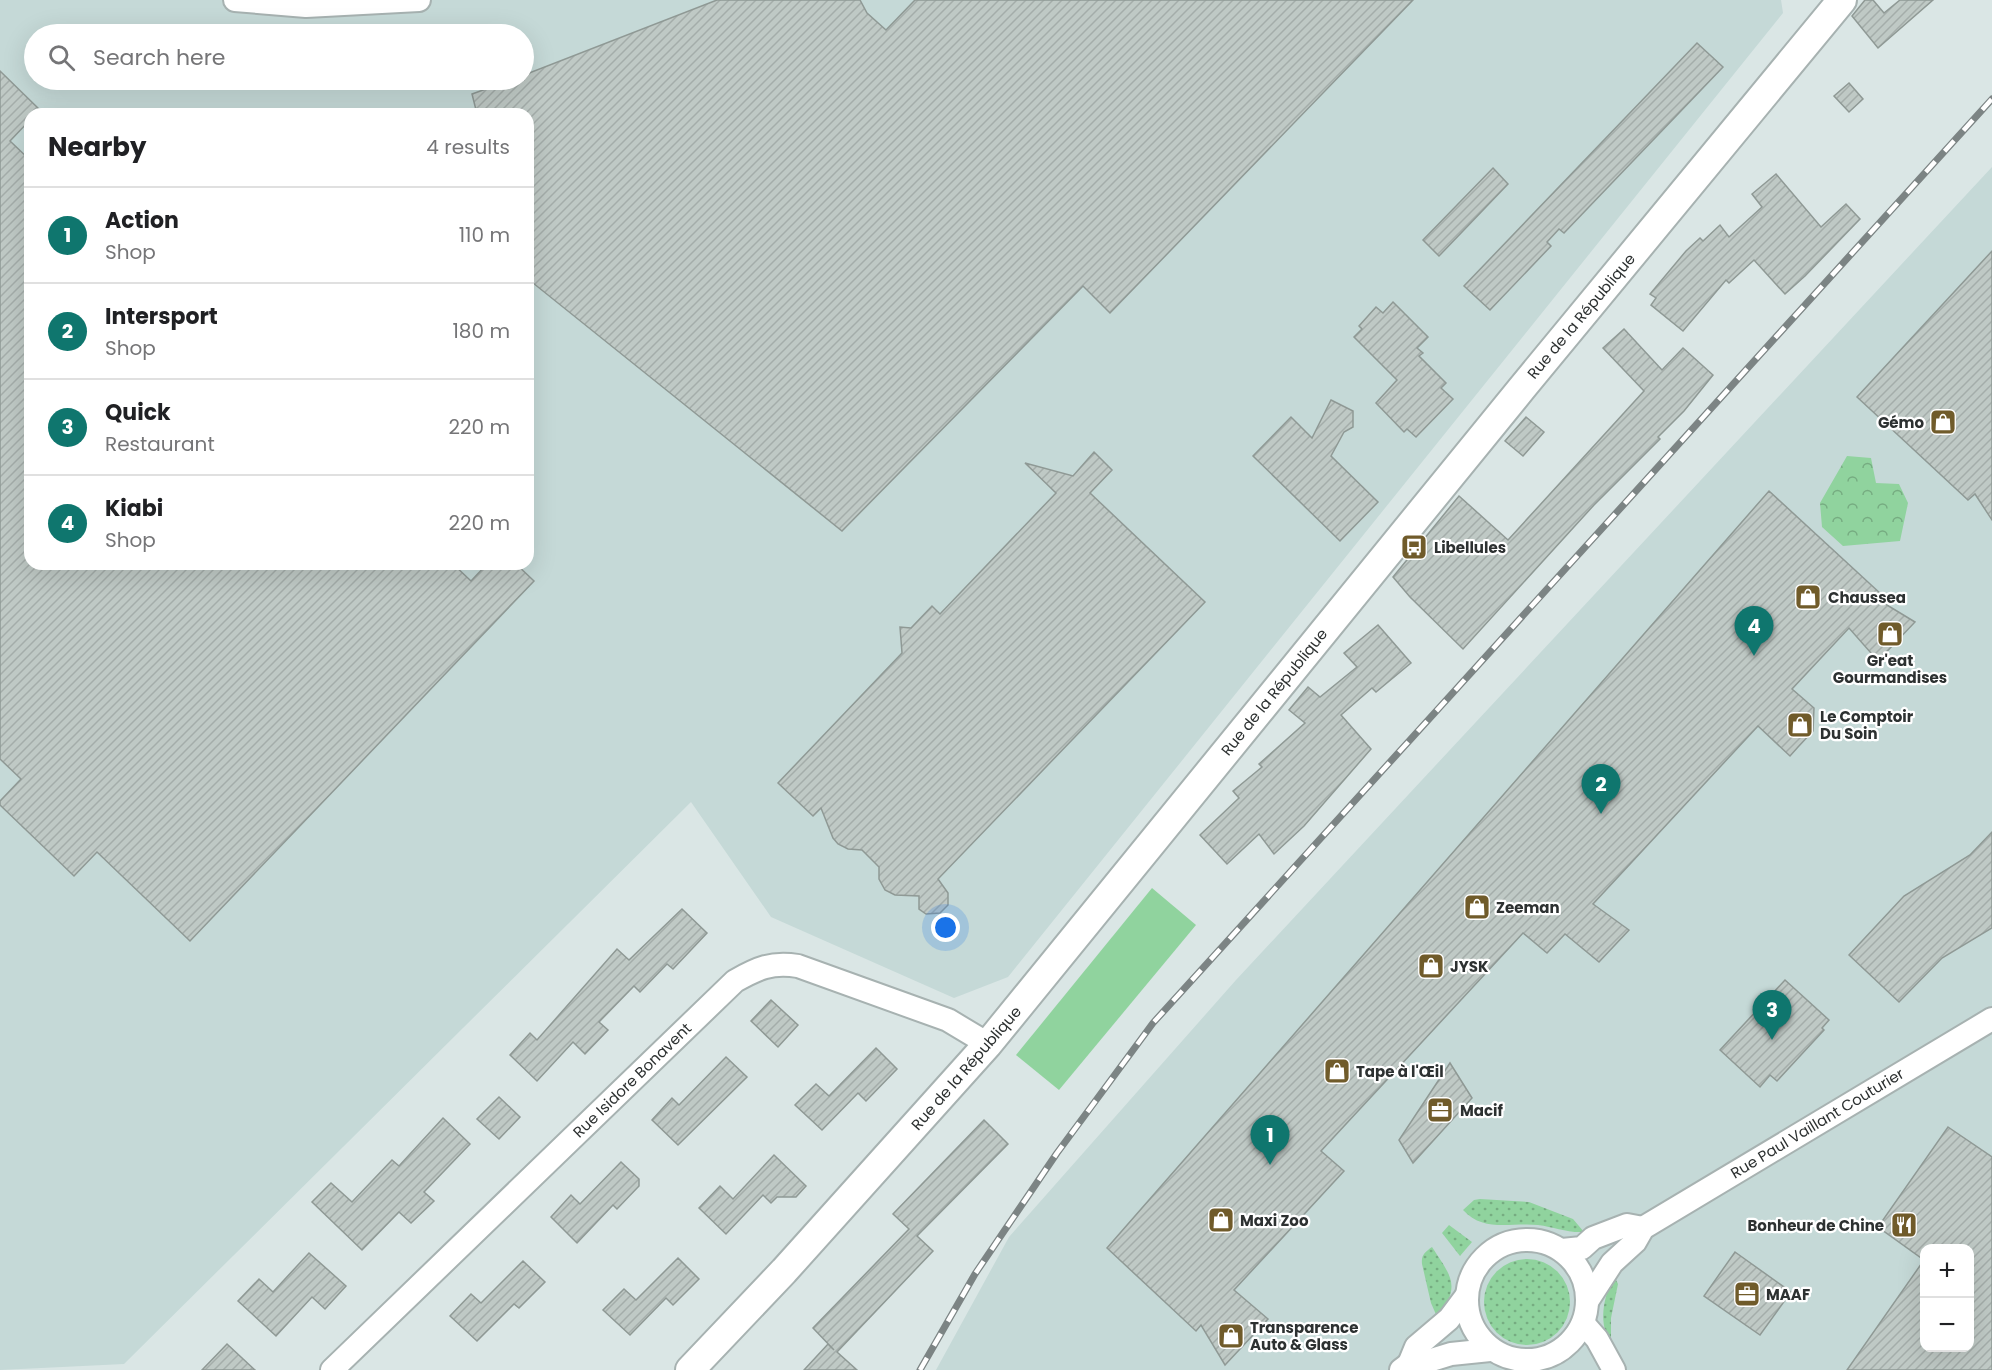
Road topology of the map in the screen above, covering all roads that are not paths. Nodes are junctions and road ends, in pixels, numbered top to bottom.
1 (235, 0) edge
2 (419, 0) edge
3 (1829, 6) edge
4 (1992, 1019) edge
5 (988, 1044) junction
6 (1643, 1228) junction
7 (1562, 1250) junction
8 (1467, 1295) junction
9 (1588, 1300) junction
10 (1583, 1323) junction
11 (1490, 1350) junction
12 (1544, 1358) junction
13 (1405, 1367) edge
14 (332, 1370) edge
15 (690, 1370) edge
16 (1565, 1370) edge
17 (1614, 1370) edge

1 - 2 street
3 - 5 street, Rue de la République
4 - 6 street, Rue Paul Vaillant Couturier
5 - 14 street, Rue Isidore Bonavent
5 - 15 street, Rue de la République
6 - 7 street, Rue Paul Vaillant Couturier
6 - 9 street, Rue Paul Vaillant Couturier
7 - 8 street
7 - 9 street
8 - 11 street
8 - 13 street
9 - 10 street
10 - 12 street
10 - 17 street
11 - 12 street
11 - 13 street
12 - 16 street

